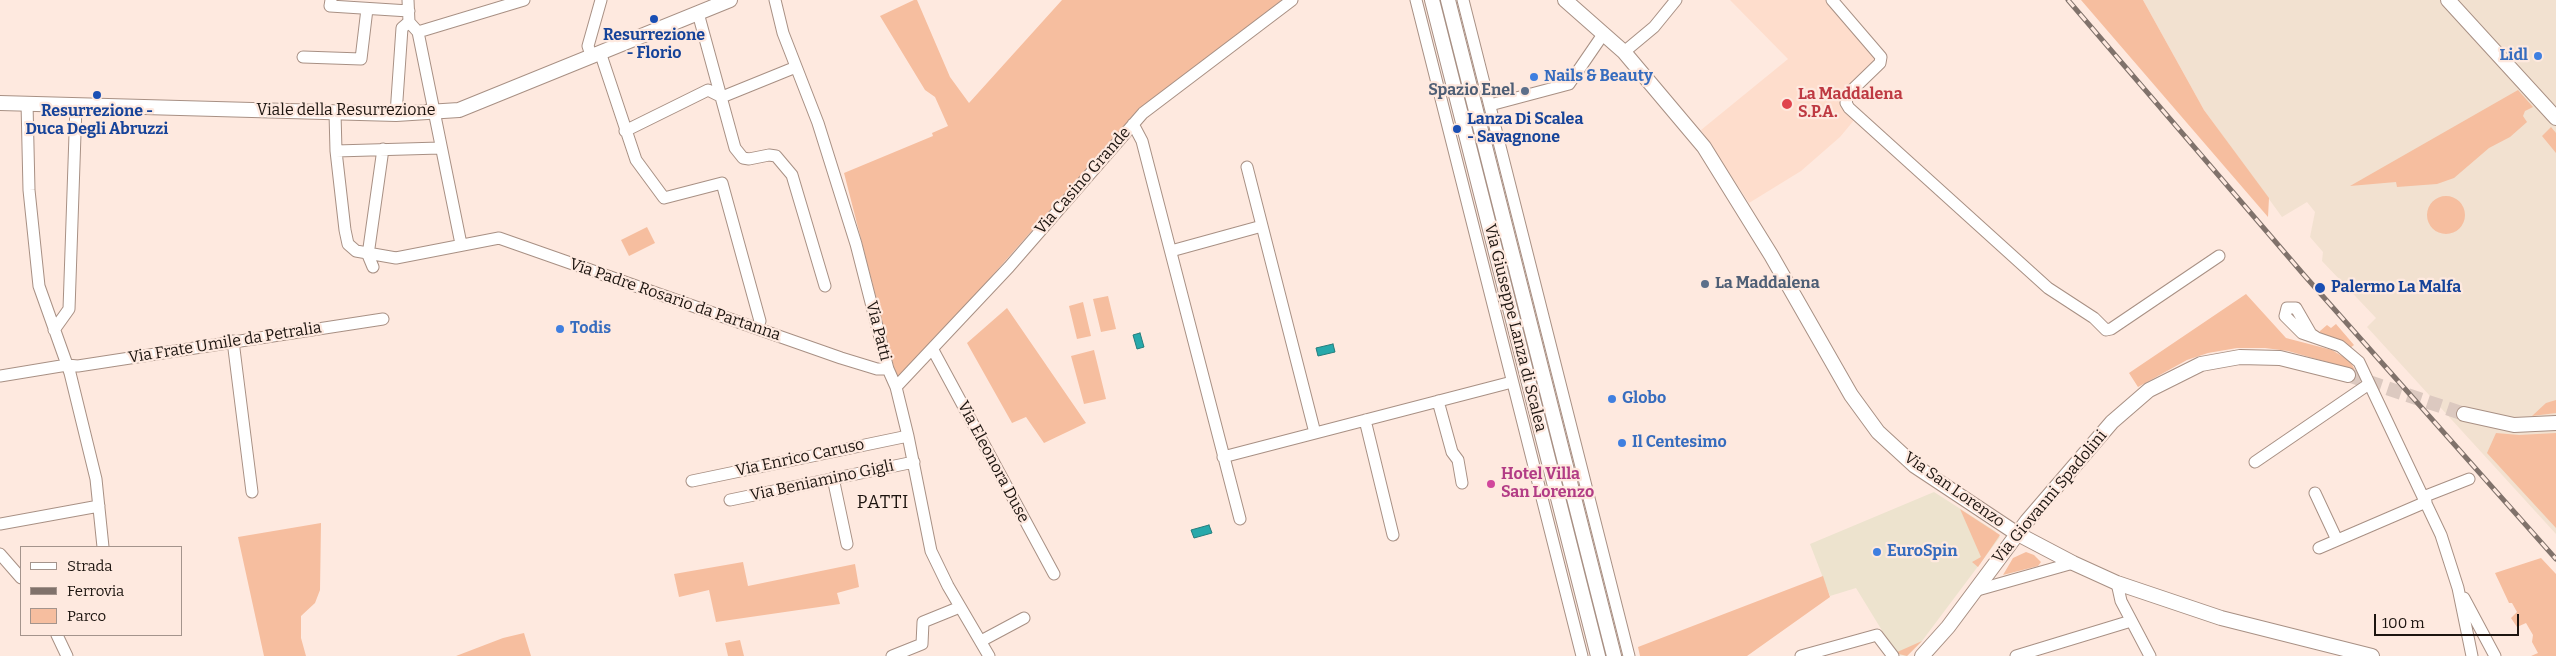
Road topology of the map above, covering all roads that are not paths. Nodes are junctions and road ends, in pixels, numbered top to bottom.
1 (331, 0) edge
2 (524, 0) edge
3 (601, 0) edge
4 (730, 0) edge
5 (776, 0) edge
6 (1292, 0) edge
7 (1416, 0) edge
8 (1432, 0) edge
9 (1448, 0) edge
10 (1463, 0) edge
11 (1565, 0) edge
12 (1676, 0) edge
13 (1832, 0) edge
14 (2448, 0) edge
15 (367, 9) junction
16 (409, 11) edge
17 (698, 12) junction
18 (418, 32) junction
19 (1604, 33) junction
20 (1624, 52) junction
21 (595, 54) junction
22 (303, 57) dead end
23 (796, 67) junction
24 (722, 97) junction
25 (0, 103) edge
26 (27, 103) junction
27 (76, 105) junction
28 (1490, 105) junction
29 (335, 113) junction
30 (436, 113) junction
31 (396, 114) junction
32 (2556, 118) edge
33 (1133, 124) junction
34 (625, 131) junction
35 (440, 148) junction
36 (383, 149) junction
37 (336, 151) junction
38 (1247, 167) dead end
39 (1262, 226) junction
40 (461, 244) junction
41 (1171, 251) junction
42 (368, 254) junction
43 (2219, 256) dead end
44 (373, 267) dead end
45 (824, 286) dead end
46 (383, 319) dead end
47 (758, 328) junction
48 (54, 330) junction
49 (2317, 338) dead end
50 (233, 341) junction
51 (933, 350) junction
52 (67, 366) junction
53 (888, 369) junction
54 (0, 376) edge
55 (2348, 376) tunnel mouth
56 (1512, 382) junction
57 (2369, 384) junction
58 (896, 387) junction
59 (1438, 402) junction
60 (2464, 414) tunnel mouth
61 (1365, 420) junction
62 (2556, 423) edge
63 (1315, 433) junction
64 (908, 436) junction
65 (1223, 457) junction
66 (914, 462) junction
67 (2255, 462) dead end
68 (833, 478) junction
69 (2469, 479) dead end
70 (692, 481) dead end
71 (1462, 484) dead end
72 (252, 492) dead end
73 (2315, 493) dead end
74 (2425, 499) junction
75 (730, 500) dead end
76 (99, 506) junction
77 (1240, 519) dead end
78 (0, 524) edge
79 (2016, 533) junction
80 (1393, 535) dead end
81 (2337, 540) junction
82 (847, 544) dead end
83 (103, 546) edge
84 (2319, 548) dead end
85 (0, 554) edge
86 (2073, 563) junction
87 (1054, 574) dead end
88 (20, 577) edge
89 (2117, 583) junction
90 (2458, 588) junction
91 (1974, 591) junction
92 (960, 607) junction
93 (1024, 618) dead end
94 (2131, 621) junction
95 (1605, 623) junction
96 (57, 636) edge
97 (981, 641) junction
98 (67, 656) edge
99 (892, 656) edge
100 (989, 656) edge
101 (1582, 656) edge
102 (1598, 656) edge
103 (1614, 656) edge
104 (1628, 656) edge
105 (1801, 656) edge
106 (1893, 656) edge
107 (1922, 656) edge
108 (2016, 656) edge
109 (2150, 656) edge
110 (2372, 656) edge
111 (2472, 656) edge
112 (2495, 656) edge

1 - 15 street
2 - 18 street
3 - 21 street
4 - 17 street, Viale della Resurrezione
5 - 23 street, Via Patti
6 - 33 street, Via Casino Grande
7 - 56 street, Via Giuseppe Lanza di Scalea
8 - 102 street, Via Giuseppe Lanza di Scalea
9 - 95 street, Via Giuseppe Lanza di Scalea
10 - 28 street, Via Giuseppe Lanza di Scalea
11 - 19 street, Via San Lorenzo
12 - 20 street
13 - 43 street
14 - 32 street
15 - 16 street
15 - 22 street
16 - 18 street
16 - 31 street
17 - 21 street, Viale della Resurrezione
17 - 24 street
18 - 30 street
19 - 20 street, Via San Lorenzo
19 - 28 street
20 - 79 street, Via San Lorenzo
21 - 30 street, Viale della Resurrezione
21 - 34 street
23 - 24 street
23 - 53 street, Via Patti
24 - 34 street
24 - 45 street
25 - 26 street, Viale della Resurrezione
26 - 27 street, Viale della Resurrezione
26 - 48 street
27 - 29 street, Viale della Resurrezione
27 - 48 street
28 - 104 street, Via Giuseppe Lanza di Scalea
29 - 31 street, Viale della Resurrezione
29 - 37 street
30 - 31 street, Viale della Resurrezione
30 - 35 street
33 - 41 street
33 - 51 street, Via Casino Grande
34 - 47 street
35 - 36 street
35 - 40 street
36 - 37 street
36 - 42 street
37 - 42 street
38 - 39 street
39 - 41 street
39 - 63 street
40 - 42 street, Via Padre Rosario da Partanna
40 - 47 street, Via Padre Rosario da Partanna
41 - 65 street
42 - 44 street
46 - 50 street, Via Frate Umile da Petralia
47 - 53 street, Via Padre Rosario da Partanna
48 - 52 street
49 - 57 street
50 - 52 street, Via Frate Umile da Petralia
50 - 72 street
51 - 58 street, Via Casino Grande
51 - 87 street, Via Eleonora Duse
52 - 54 street, Via Frate Umile da Petralia
52 - 76 street
53 - 58 street, Via Patti
55 - 79 street, Via Giovanni Spadolini
56 - 59 street
56 - 101 street, Via Giuseppe Lanza di Scalea
57 - 67 street
57 - 74 street
58 - 64 street, Via Patti
59 - 61 street
59 - 71 street
60 - 62 street
61 - 63 street
61 - 80 street
63 - 65 street
64 - 66 street, Via Patti
64 - 70 street, Via Enrico Caruso
65 - 77 street
66 - 68 street, Via Beniamino Gigli
66 - 92 street, Via Patti
68 - 75 street, Via Beniamino Gigli
68 - 82 street
69 - 74 street
73 - 81 street
74 - 81 street
74 - 90 street
76 - 78 street
76 - 83 street
79 - 86 street, Via San Lorenzo
79 - 91 street, Via Giovanni Spadolini
81 - 84 street
85 - 88 street
86 - 89 street, Via San Lorenzo
86 - 91 street
89 - 94 street
89 - 110 street, Via San Lorenzo
90 - 111 street
90 - 112 street
91 - 107 street, Via Giovanni Spadolini
92 - 97 street, Via Patti
92 - 99 street
93 - 97 street
94 - 108 street
94 - 109 street
95 - 103 street, Via Giuseppe Lanza di Scalea
95 - 104 street, Via Giuseppe Lanza di Scalea
96 - 98 street
97 - 100 street, Via Patti
105 - 106 street

